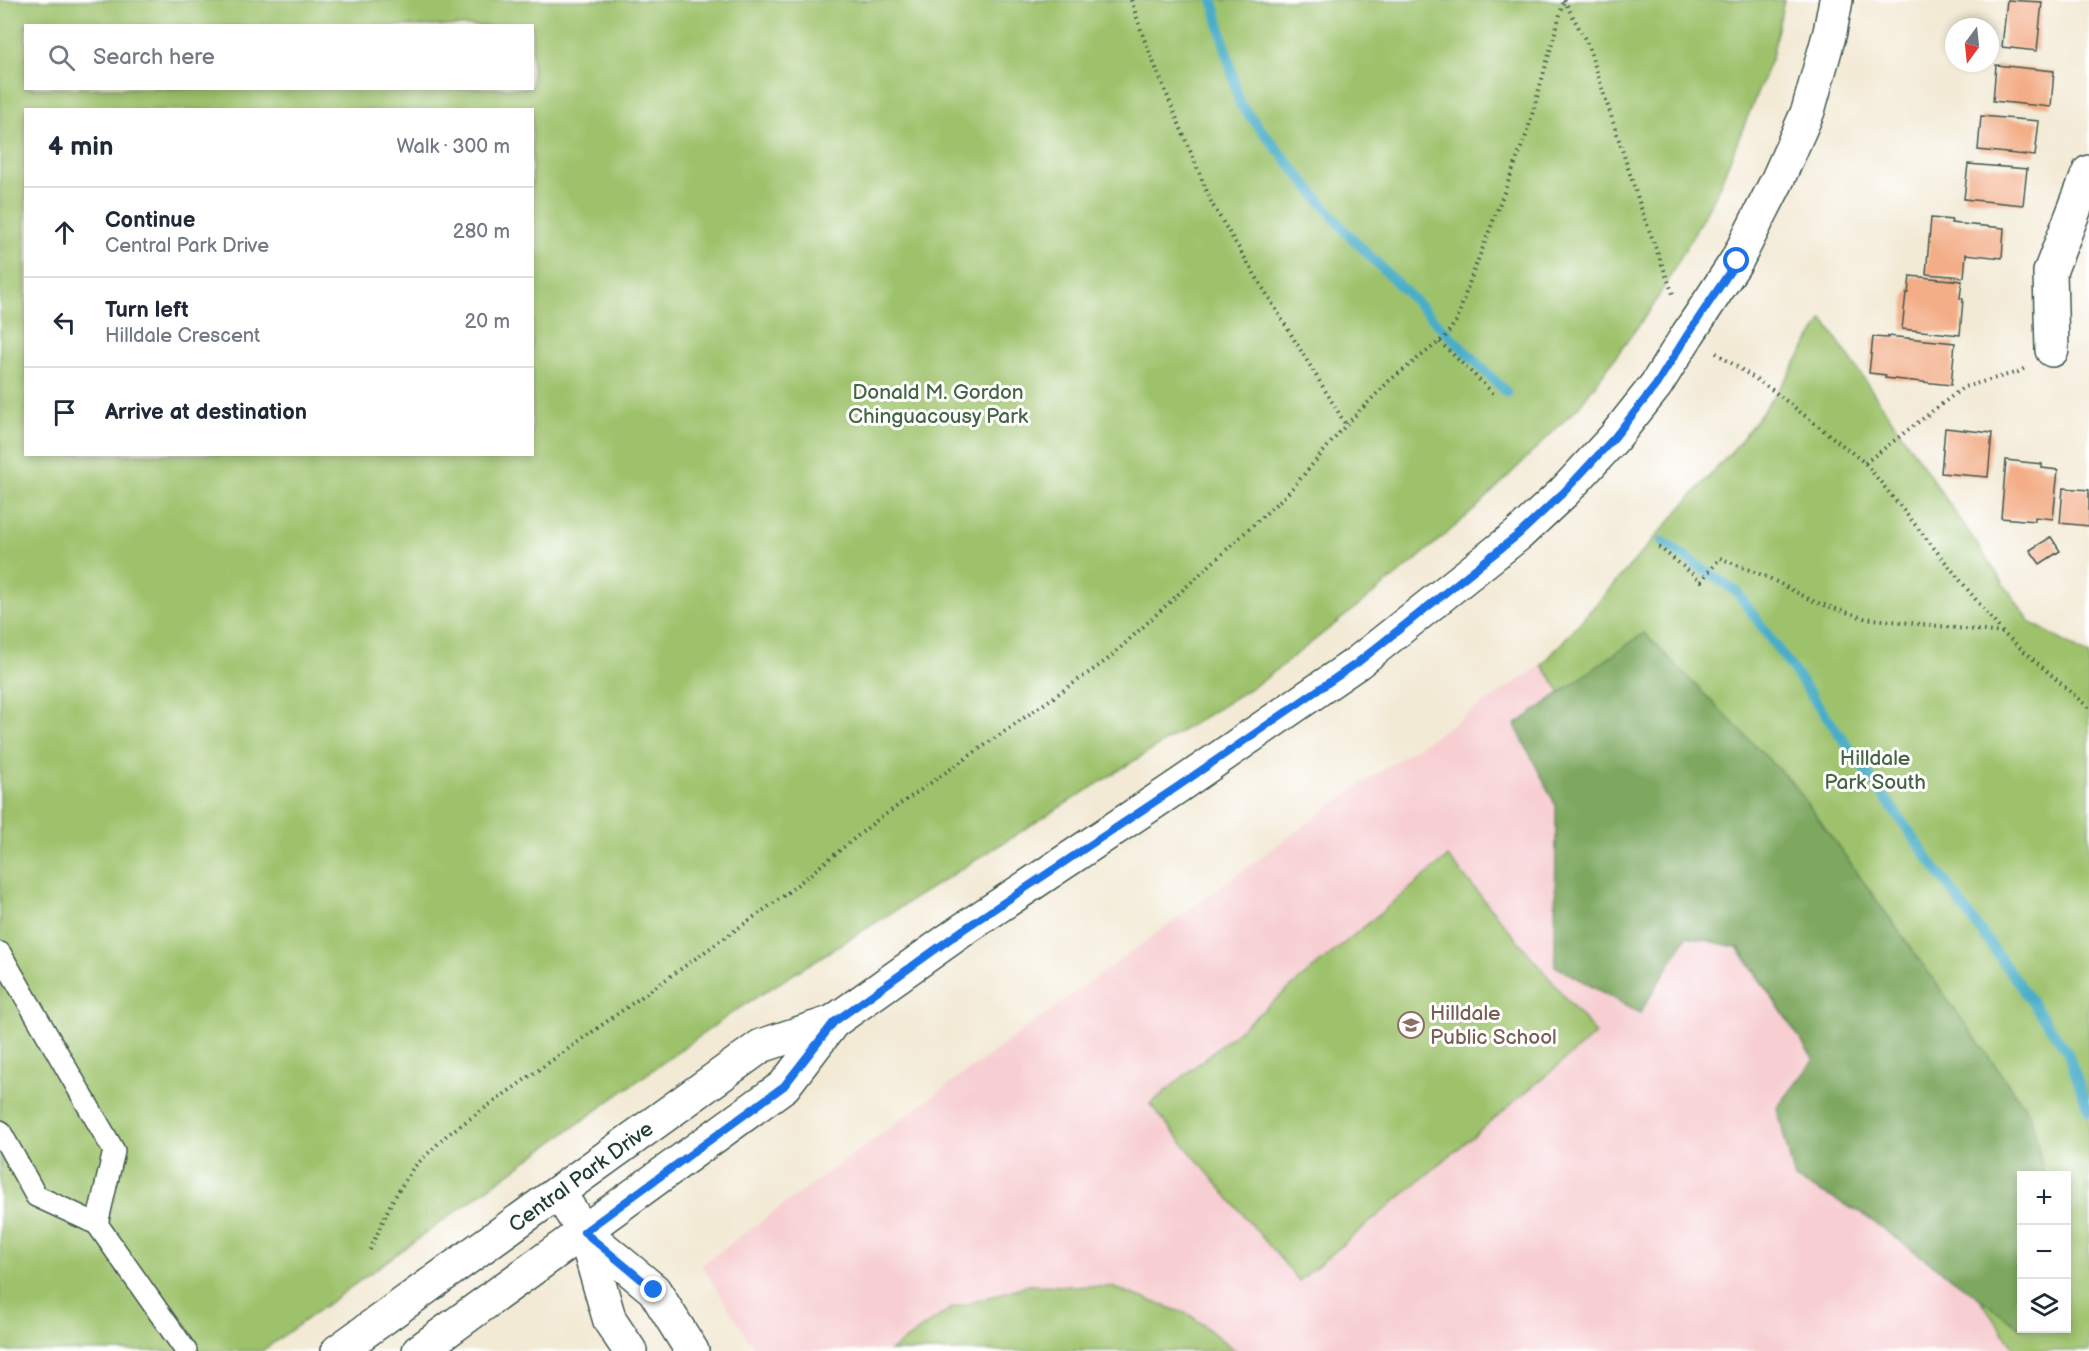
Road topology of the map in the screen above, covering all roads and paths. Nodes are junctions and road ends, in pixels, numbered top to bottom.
1 (1131, 0) edge
2 (1564, 0) edge
3 (1836, 0) edge
4 (2089, 172) edge
5 (1688, 334) junction
6 (1442, 340) junction
7 (2052, 350) joint
8 (1495, 394) dead end
9 (1346, 425) junction
10 (1865, 462) junction
11 (1659, 548) dead end
12 (2003, 633) junction
13 (2089, 708) edge
14 (0, 953) edge
15 (834, 1022) junction
16 (0, 1131) edge
17 (559, 1193) junction
18 (97, 1224) junction
19 (584, 1232) junction
20 (370, 1250) dead end
21 (186, 1351) edge
22 (338, 1351) edge
23 (419, 1351) edge
24 (630, 1351) edge
25 (692, 1351) edge

1 - 9 path
2 - 5 path
2 - 6 path
3 - 5 street, Central Park Drive
4 - 7 street
5 - 10 path
5 - 15 street, Central Park Drive
6 - 8 path
6 - 9 path
7 - 10 path
9 - 20 path
10 - 12 path
11 - 12 path
12 - 13 path
14 - 18 lane
15 - 17 street, Central Park Drive
15 - 19 street, Central Park Drive
16 - 18 lane
17 - 19 street
17 - 22 street, Central Park Drive
18 - 21 lane
19 - 23 street, Central Park Drive
19 - 24 street
19 - 25 street

